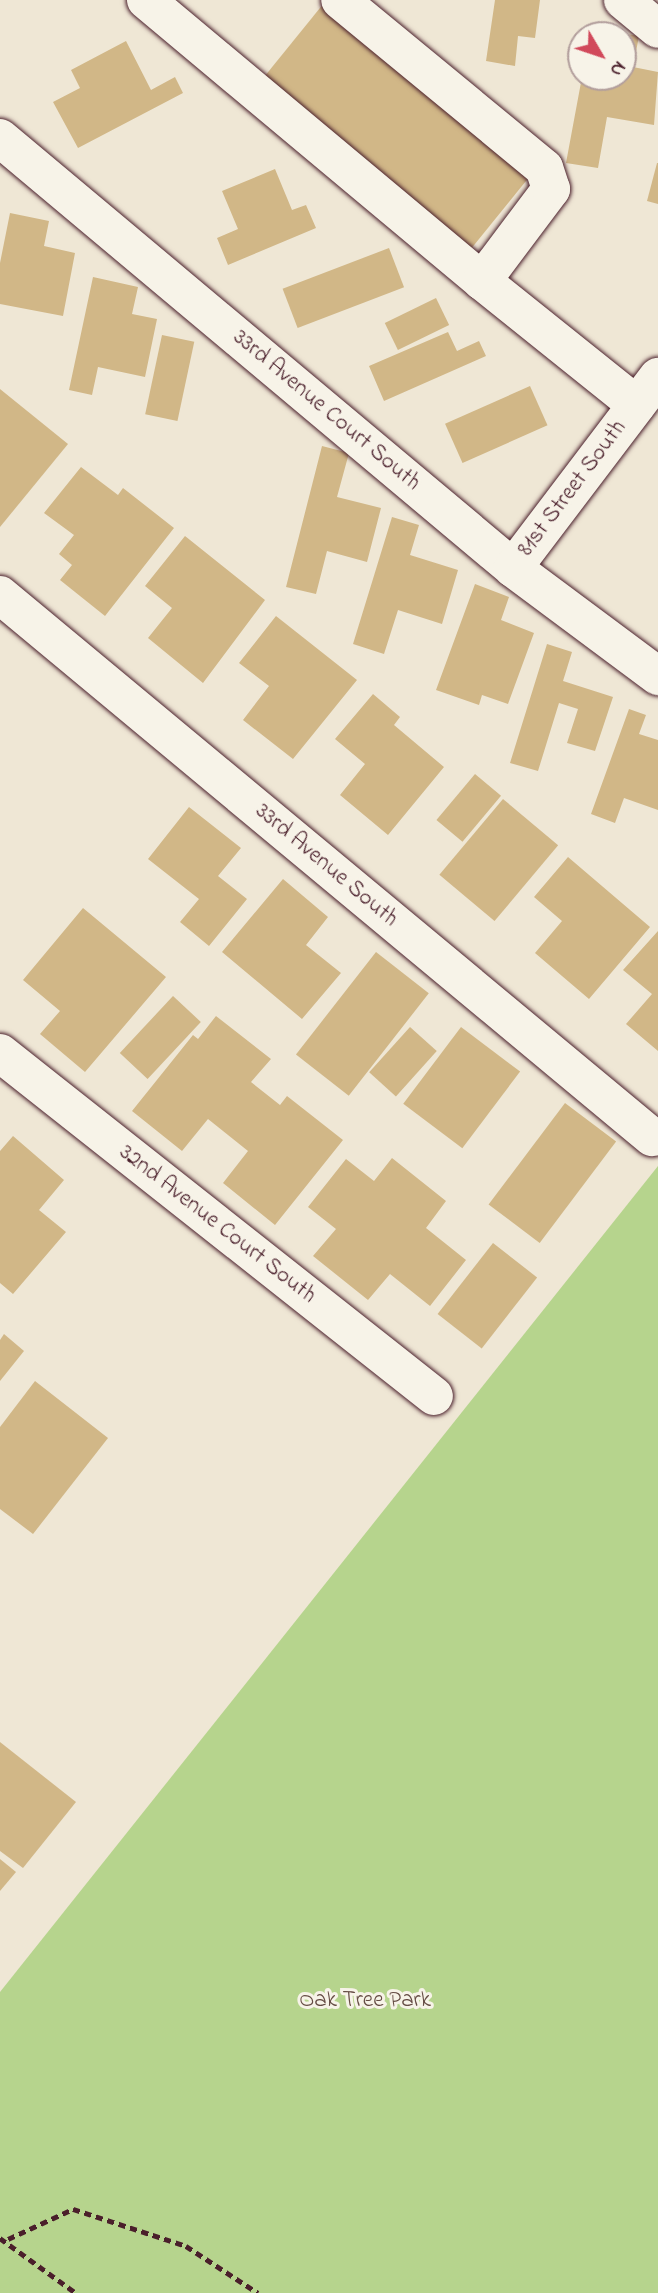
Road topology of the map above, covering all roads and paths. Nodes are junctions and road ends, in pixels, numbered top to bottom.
1 (146, 0) edge
2 (340, 0) edge
3 (623, 0) edge
4 (658, 29) edge
5 (0, 138) edge
6 (482, 281) junction
7 (648, 391) edge
8 (513, 568) junction
9 (0, 595) edge
10 (658, 676) edge
11 (0, 1053) edge
12 (652, 1137) dead end
13 (434, 1396) dead end
14 (0, 2238) edge
15 (8, 2239) junction
16 (76, 2293) edge
17 (258, 2293) edge

1 - 6 street
2 - 6 street
3 - 4 street
5 - 8 street, 33rd Avenue Court South
6 - 7 street
7 - 8 street, 81st Street South
8 - 10 street, 33rd Avenue Court South
9 - 12 street, 33rd Avenue South
11 - 13 street, 32nd Avenue Court South
14 - 15 path
15 - 16 path
15 - 17 path

